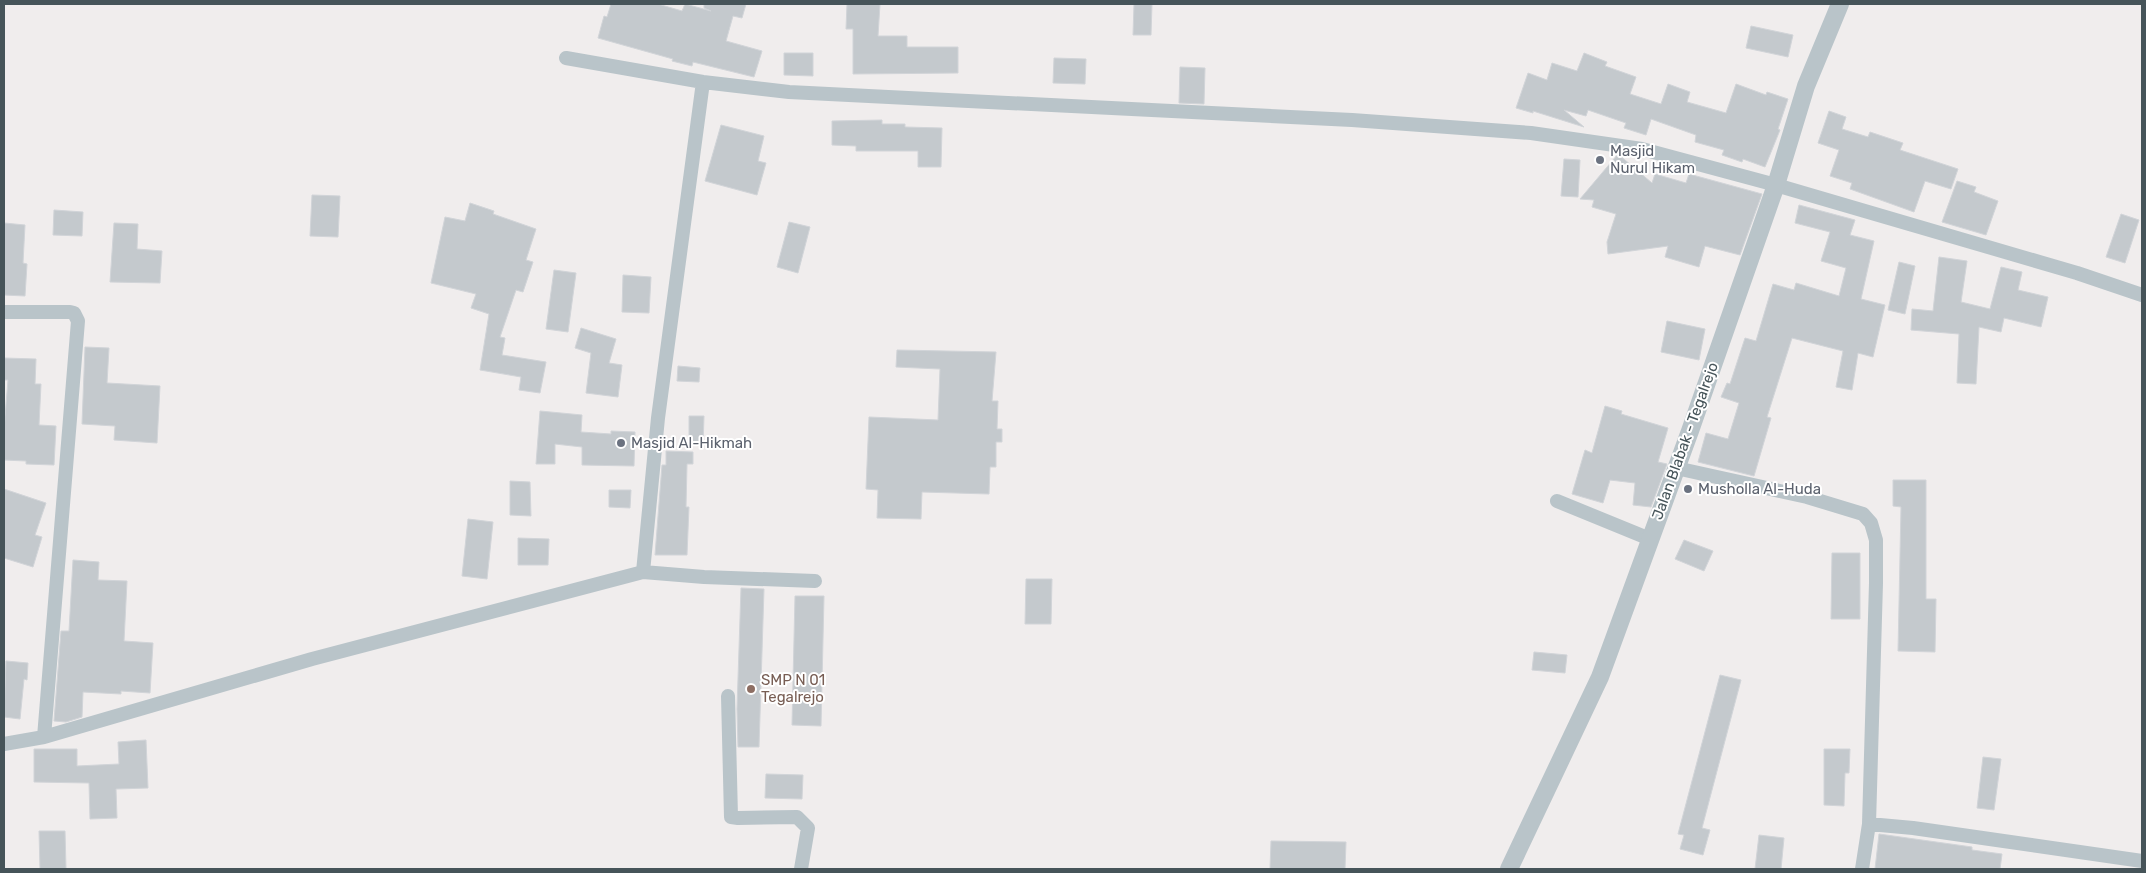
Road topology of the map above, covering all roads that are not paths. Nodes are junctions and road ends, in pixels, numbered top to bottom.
1 (1840, 4) edge
2 (566, 58) dead end
3 (704, 82) junction
4 (1776, 185) junction
5 (2142, 295) edge
6 (4, 312) edge
7 (1676, 468) junction
8 (1557, 501) dead end
9 (1650, 539) junction
10 (643, 572) junction
11 (815, 581) dead end
12 (728, 696) dead end
13 (44, 737) junction
14 (4, 744) edge
15 (1869, 824) junction
16 (2142, 862) edge
17 (1511, 868) edge
18 (801, 869) edge
19 (1862, 869) edge

1 - 4 street, Jalan Blabak - Tegalrejo
2 - 3 street
3 - 4 street
3 - 10 street
4 - 5 street
4 - 7 street, Jalan Blabak - Tegalrejo
6 - 13 street
7 - 9 street, Jalan Blabak - Tegalrejo
7 - 15 street
8 - 9 street
9 - 17 street, Jalan Blabak - Tegalrejo
10 - 11 street
10 - 13 street
12 - 18 street
13 - 14 street
15 - 16 street
15 - 19 street

